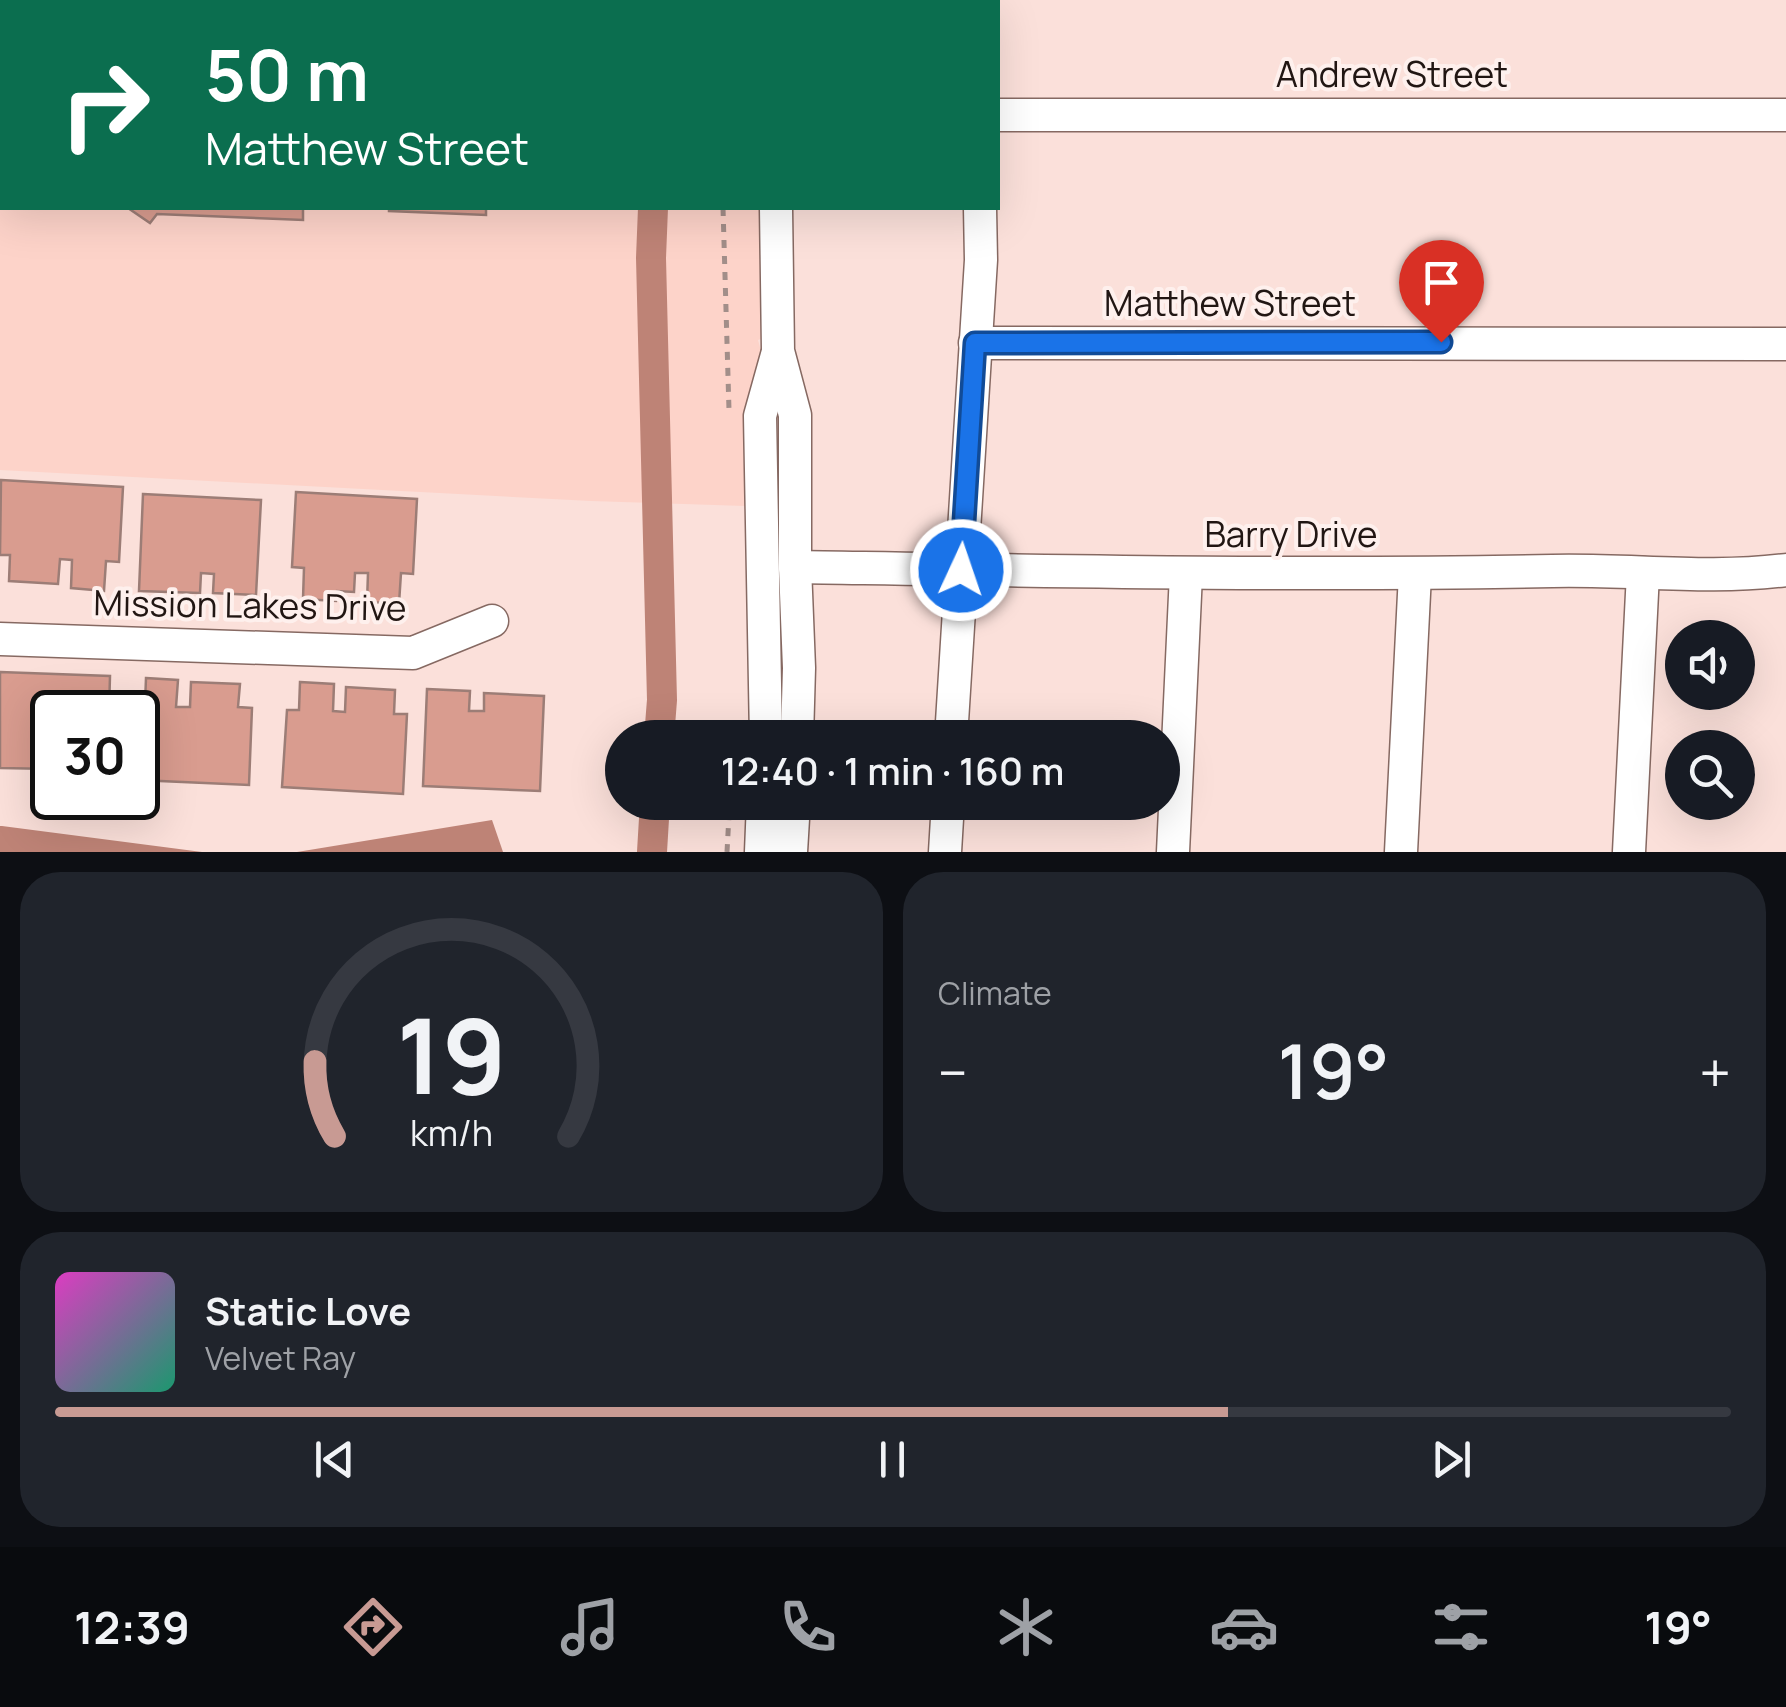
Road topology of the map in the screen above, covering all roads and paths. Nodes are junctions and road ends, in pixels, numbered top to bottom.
1 (1786, 115) edge
2 (1000, 116) edge
3 (776, 210) edge
4 (980, 210) edge
5 (975, 343) junction
6 (1786, 344) edge
7 (778, 351) junction
8 (794, 567) junction
9 (961, 570) junction
10 (1786, 570) edge
11 (1186, 574) junction
12 (1416, 574) junction
13 (1643, 574) junction
14 (492, 620) dead end
15 (0, 638) edge
16 (766, 720) edge
17 (798, 720) edge
18 (952, 720) edge
19 (729, 820) edge
20 (762, 820) edge
21 (793, 820) edge
22 (947, 820) edge
23 (727, 852) edge
24 (761, 852) edge
25 (791, 852) edge
26 (945, 852) edge
27 (1173, 852) edge
28 (1401, 852) edge
29 (1629, 852) edge

1 - 2 street, Andrew Street
3 - 7 street
4 - 5 street
5 - 6 street, Matthew Street
5 - 9 street
7 - 8 street
7 - 16 street
8 - 9 street, Barry Drive
8 - 17 street
9 - 11 street, Barry Drive
9 - 18 street
10 - 13 street, Barry Drive
11 - 12 street, Barry Drive
11 - 27 street
12 - 13 street, Barry Drive
12 - 28 street
13 - 29 street
14 - 15 street, Mission Lakes Drive
19 - 23 path
20 - 24 street
21 - 25 street
22 - 26 street

